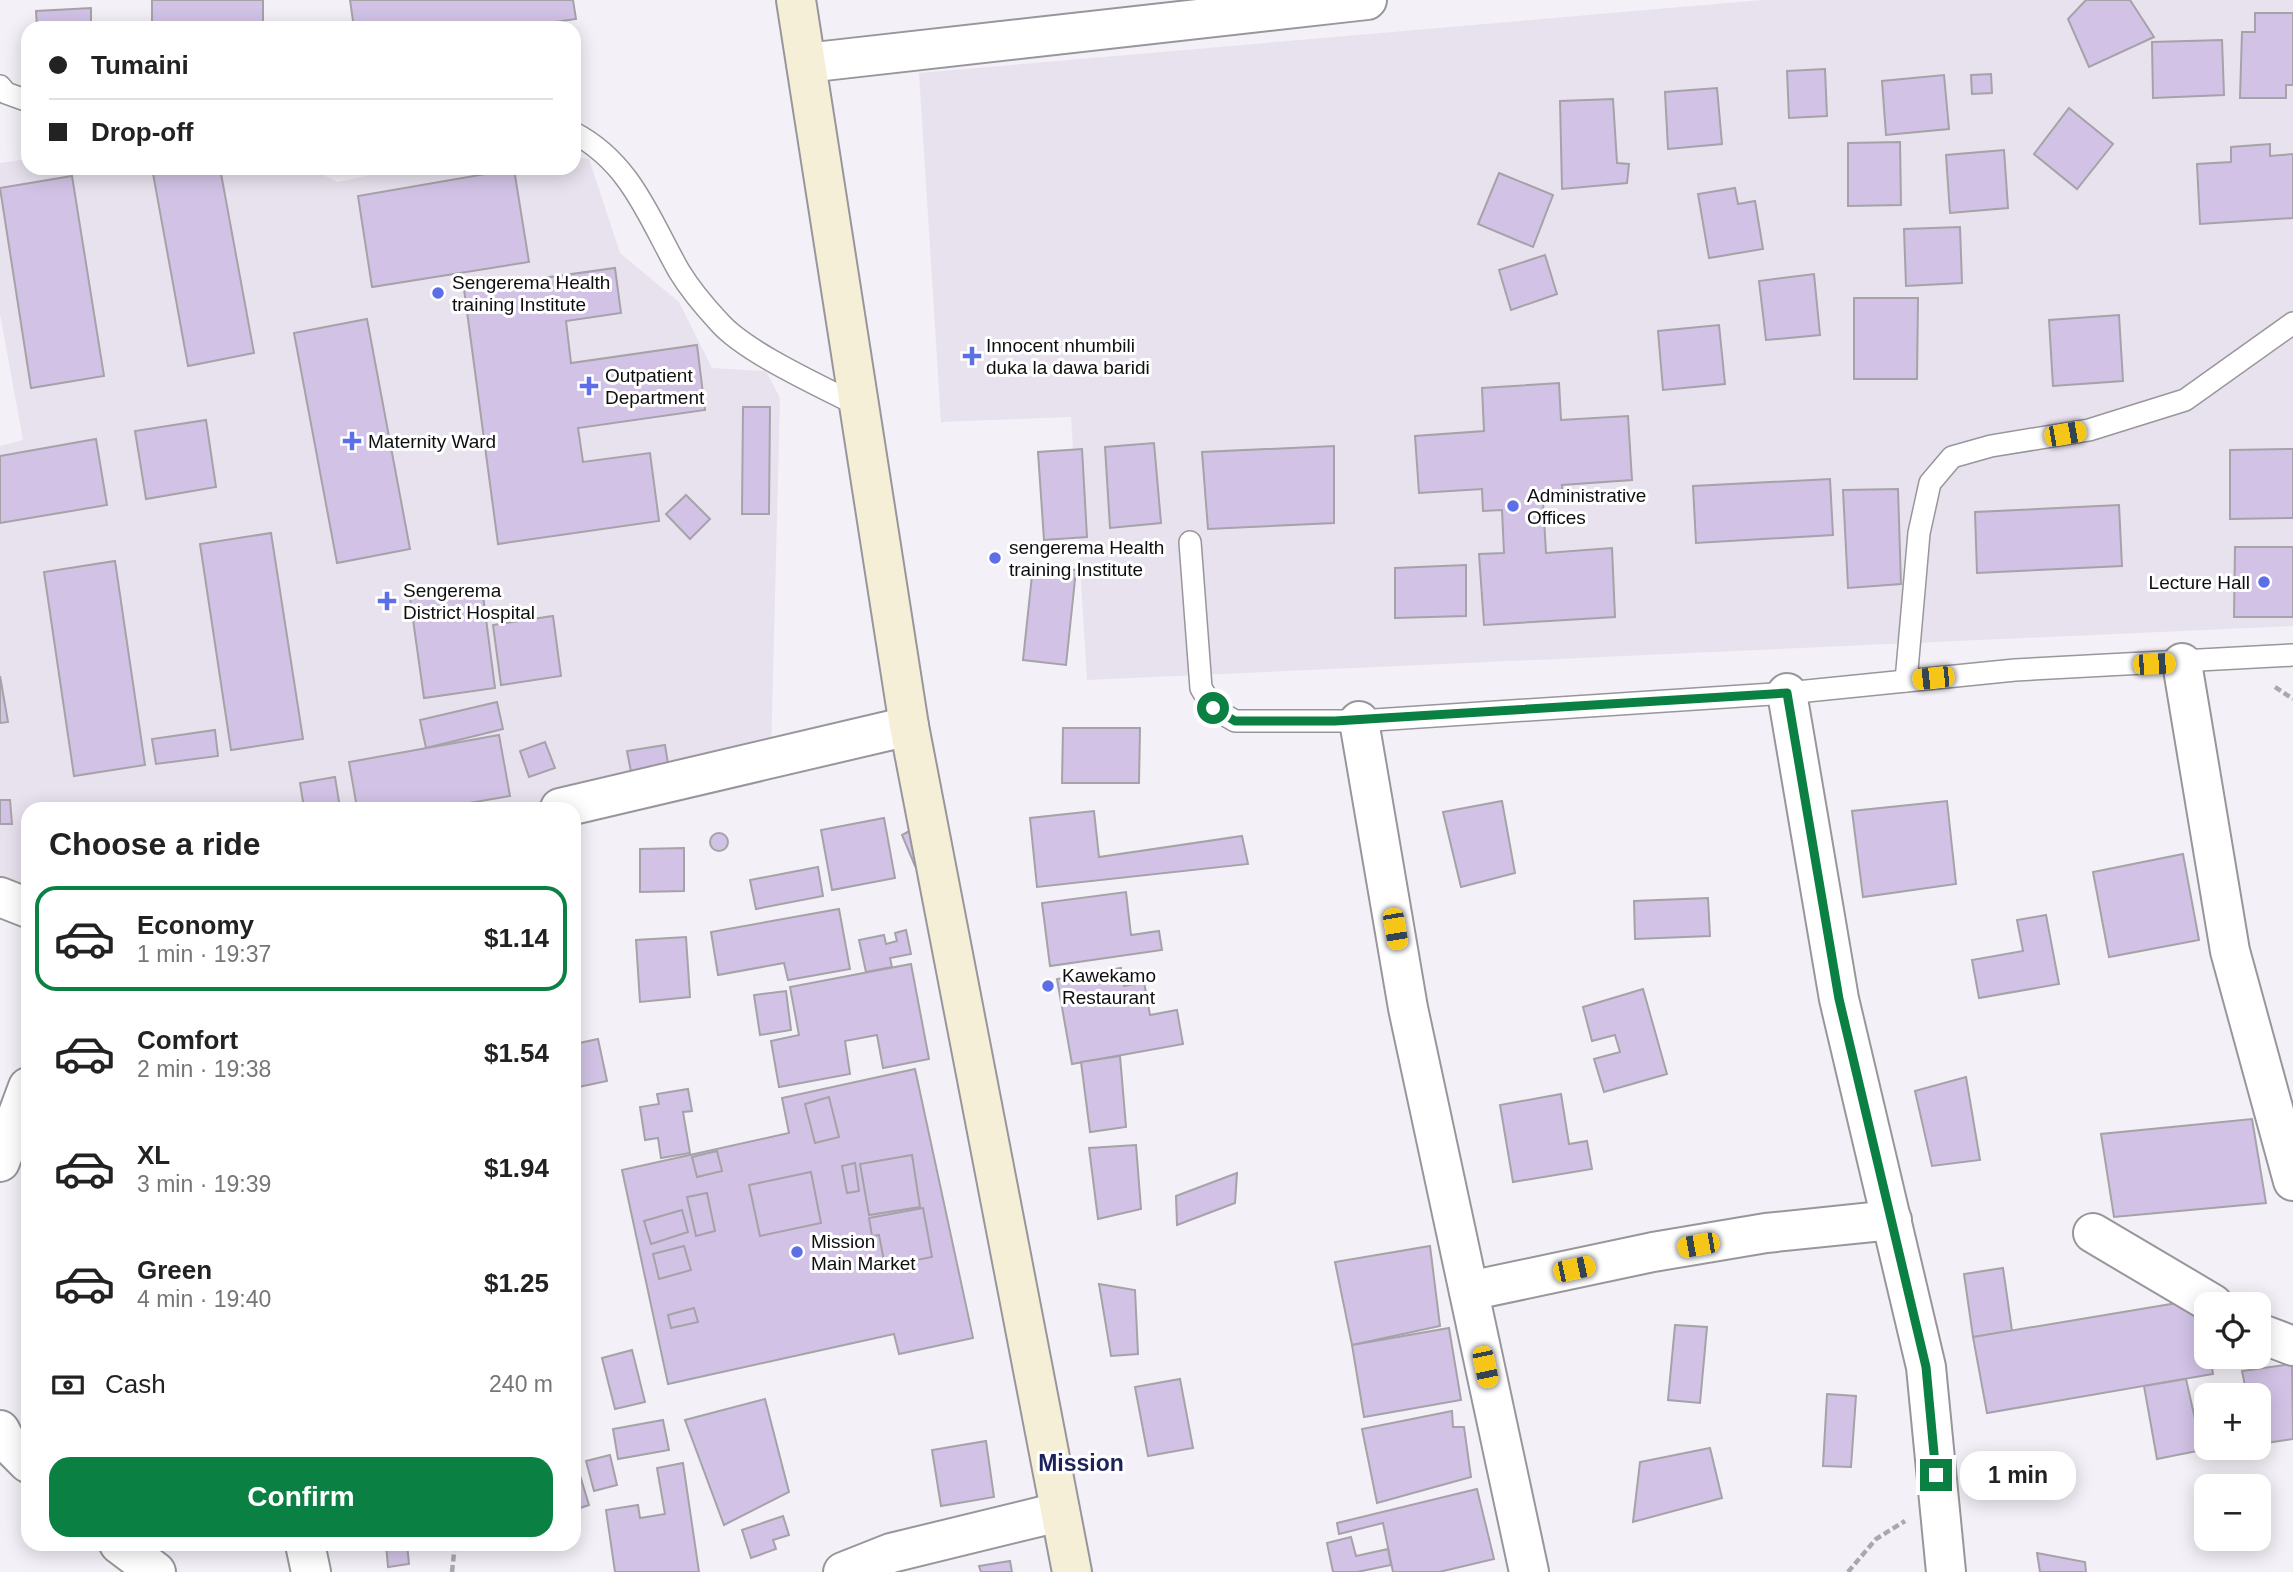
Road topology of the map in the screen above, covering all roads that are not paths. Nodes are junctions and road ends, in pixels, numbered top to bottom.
1 (796, 0) edge
2 (1367, 0) edge
3 (1220, 8) edge
4 (806, 63) junction
5 (0, 86) edge
6 (21, 98) edge
7 (581, 138) edge
8 (2293, 323) edge
9 (861, 407) junction
10 (1189, 542) dead end
11 (2293, 655) edge
12 (2182, 663) junction
13 (1906, 681) junction
14 (1787, 693) junction
15 (1359, 720) junction
16 (909, 726) junction
17 (581, 803) edge
18 (0, 897) edge
19 (21, 905) edge
20 (21, 1106) edge
21 (0, 1161) edge
22 (2293, 1181) edge
23 (1892, 1220) junction
24 (2093, 1233) dead end
25 (1469, 1291) junction
26 (2194, 1293) edge
27 (2271, 1338) edge
28 (2293, 1346) edge
29 (0, 1430) edge
30 (21, 1455) edge
31 (1059, 1512) junction
32 (306, 1551) edge
33 (311, 1572) edge
34 (844, 1572) edge
35 (1072, 1572) edge
36 (1529, 1572) edge
37 (1946, 1572) edge

1 - 4 main road
2 - 3 street
3 - 4 street
4 - 9 main road
5 - 6 lane
7 - 9 lane
8 - 13 lane
9 - 16 main road
10 - 15 lane
11 - 12 lane
12 - 13 lane
12 - 22 street
13 - 14 lane
14 - 15 lane
14 - 23 street
15 - 25 street
16 - 17 street
16 - 31 main road
18 - 19 street
20 - 21 street
23 - 25 street
23 - 37 street
24 - 26 street
25 - 36 street
27 - 28 street
29 - 30 street
31 - 34 street
31 - 35 main road
32 - 33 street

